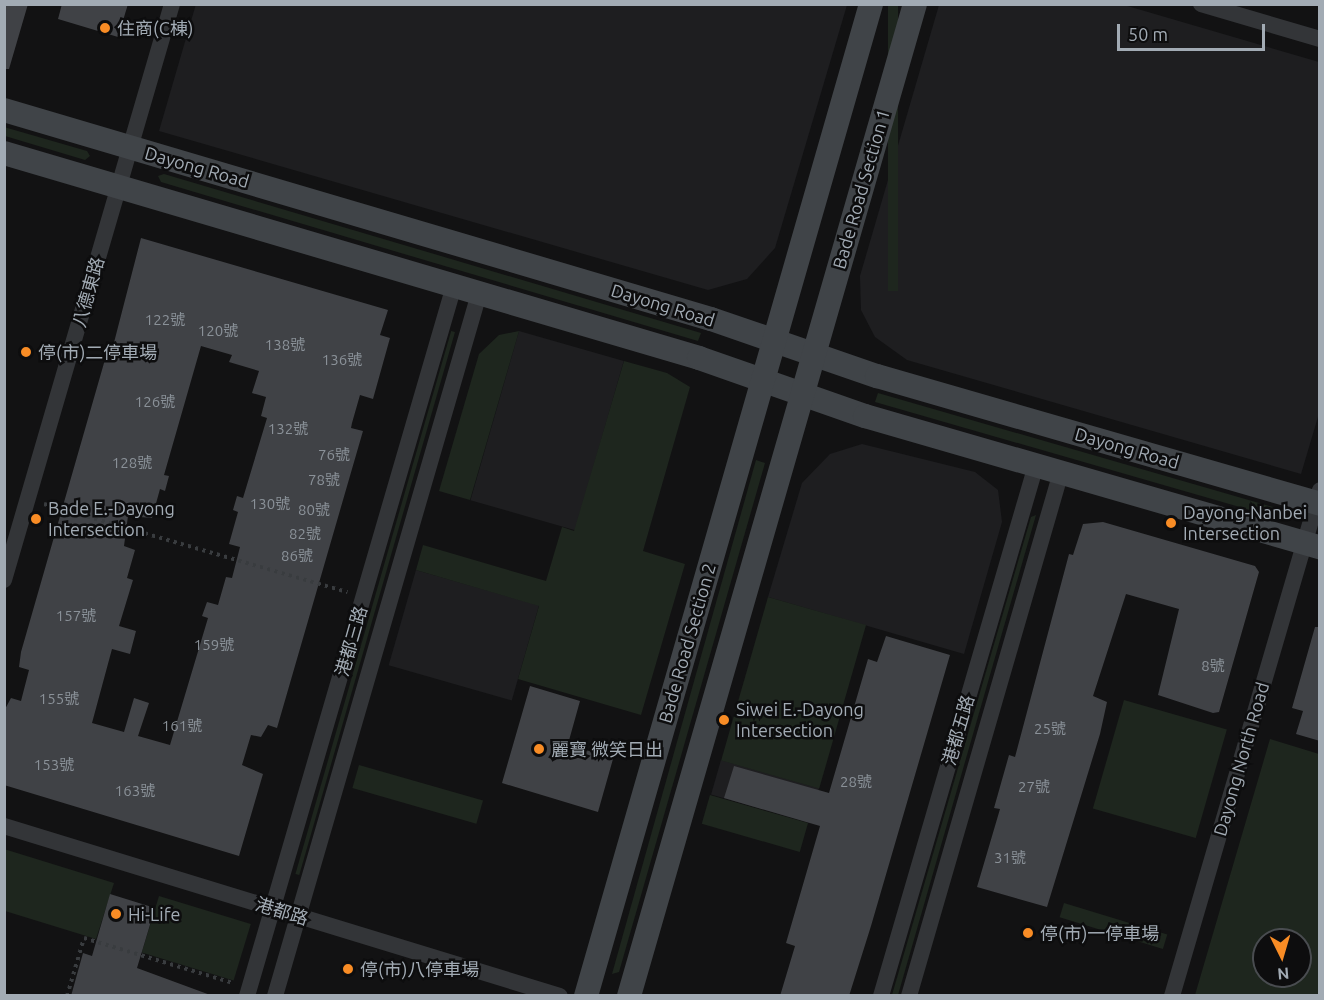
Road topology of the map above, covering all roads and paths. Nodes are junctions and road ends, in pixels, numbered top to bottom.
1 (172, 4) edge
2 (872, 4) edge
3 (915, 4) edge
4 (1202, 4) edge
5 (1320, 39) edge
6 (4, 110) edge
7 (131, 147) junction
8 (4, 153) edge
9 (119, 187) junction
10 (454, 286) junction
11 (479, 294) junction
12 (768, 360) junction
13 (807, 374) junction
14 (1036, 465) junction
15 (1061, 472) junction
16 (44, 504) dead end
17 (1315, 518) edge
18 (4, 580) edge
19 (351, 593) dead end
20 (4, 826) edge
21 (273, 908) junction
22 (298, 915) junction
23 (242, 990) edge
24 (67, 996) edge
25 (275, 996) edge
26 (560, 996) edge
27 (586, 996) edge
28 (629, 996) edge
29 (881, 996) edge
30 (909, 996) edge
31 (1172, 996) edge

1 - 7 street, 八德東路
2 - 12 street
3 - 13 street, Bade Road Section 1
4 - 5 street
6 - 7 street, Dayong Road
7 - 9 street, 八德東路
7 - 12 street, Dayong Road
8 - 9 street, Dayong Road
9 - 10 street, Dayong Road
9 - 18 street, 八德東路
10 - 11 street, Dayong Road
10 - 21 street, 港都三路
11 - 12 street, Dayong Road
11 - 22 street, 港都三路
12 - 13 street, Dayong Road
12 - 13 street, Dayong Road
12 - 27 street, Bade Road Section 2
13 - 14 street, Dayong Road
13 - 17 street, Dayong Road
13 - 28 street
14 - 15 street, Dayong Road
14 - 29 street, 港都五路
15 - 17 street, Dayong Road
15 - 30 street, 港都五路
16 - 19 path
17 - 31 street, Dayong North Road
20 - 21 street, 港都路
21 - 22 street, 港都路
21 - 23 street, 港都三路
22 - 25 street, 港都三路
22 - 26 street, 港都路
23 - 24 path

